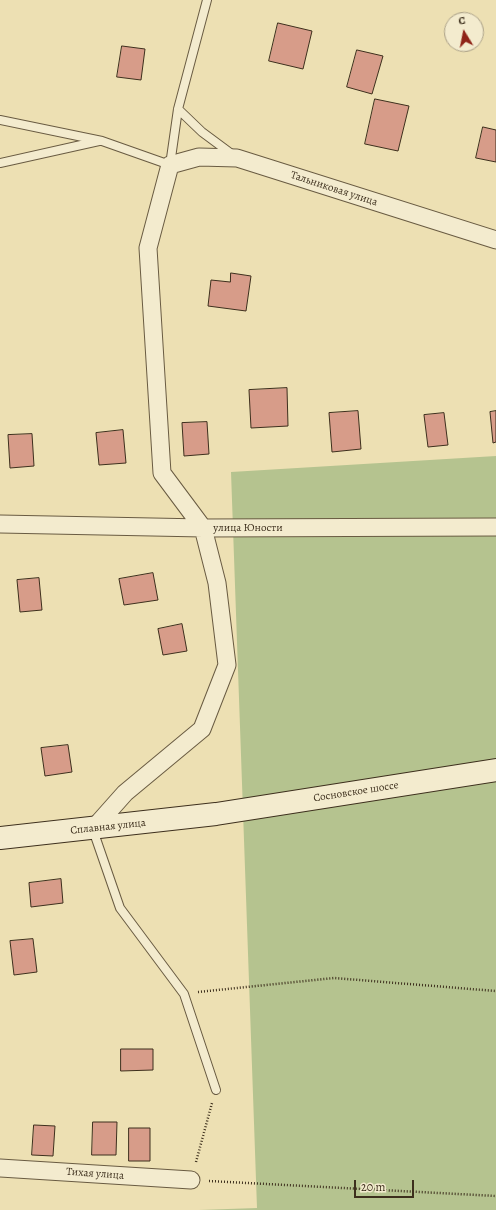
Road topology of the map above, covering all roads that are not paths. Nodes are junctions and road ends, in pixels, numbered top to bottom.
1 (206, 0) edge
2 (178, 109) junction
3 (0, 120) edge
4 (102, 141) junction
5 (237, 158) junction
6 (0, 163) edge
7 (170, 166) junction
8 (496, 240) edge
9 (0, 524) edge
10 (496, 527) edge
11 (203, 528) junction
12 (496, 770) edge
13 (216, 814) joint
14 (93, 829) junction
15 (0, 838) edge
16 (216, 1090) road end
17 (0, 1168) edge
18 (191, 1180) road end

1 - 2 lane
2 - 5 lane
2 - 7 lane
3 - 4 lane
4 - 6 lane
4 - 7 lane
5 - 7 street, Тальниковая улица
5 - 8 street, Тальниковая улица
7 - 11 street
9 - 11 street, улица Юности
10 - 11 street, улица Юности
11 - 14 street
12 - 13 street, Сосновское шоссе
13 - 14 street, Сплавная улица
14 - 15 street, Сплавная улица
14 - 16 lane
17 - 18 street, Тихая улица

